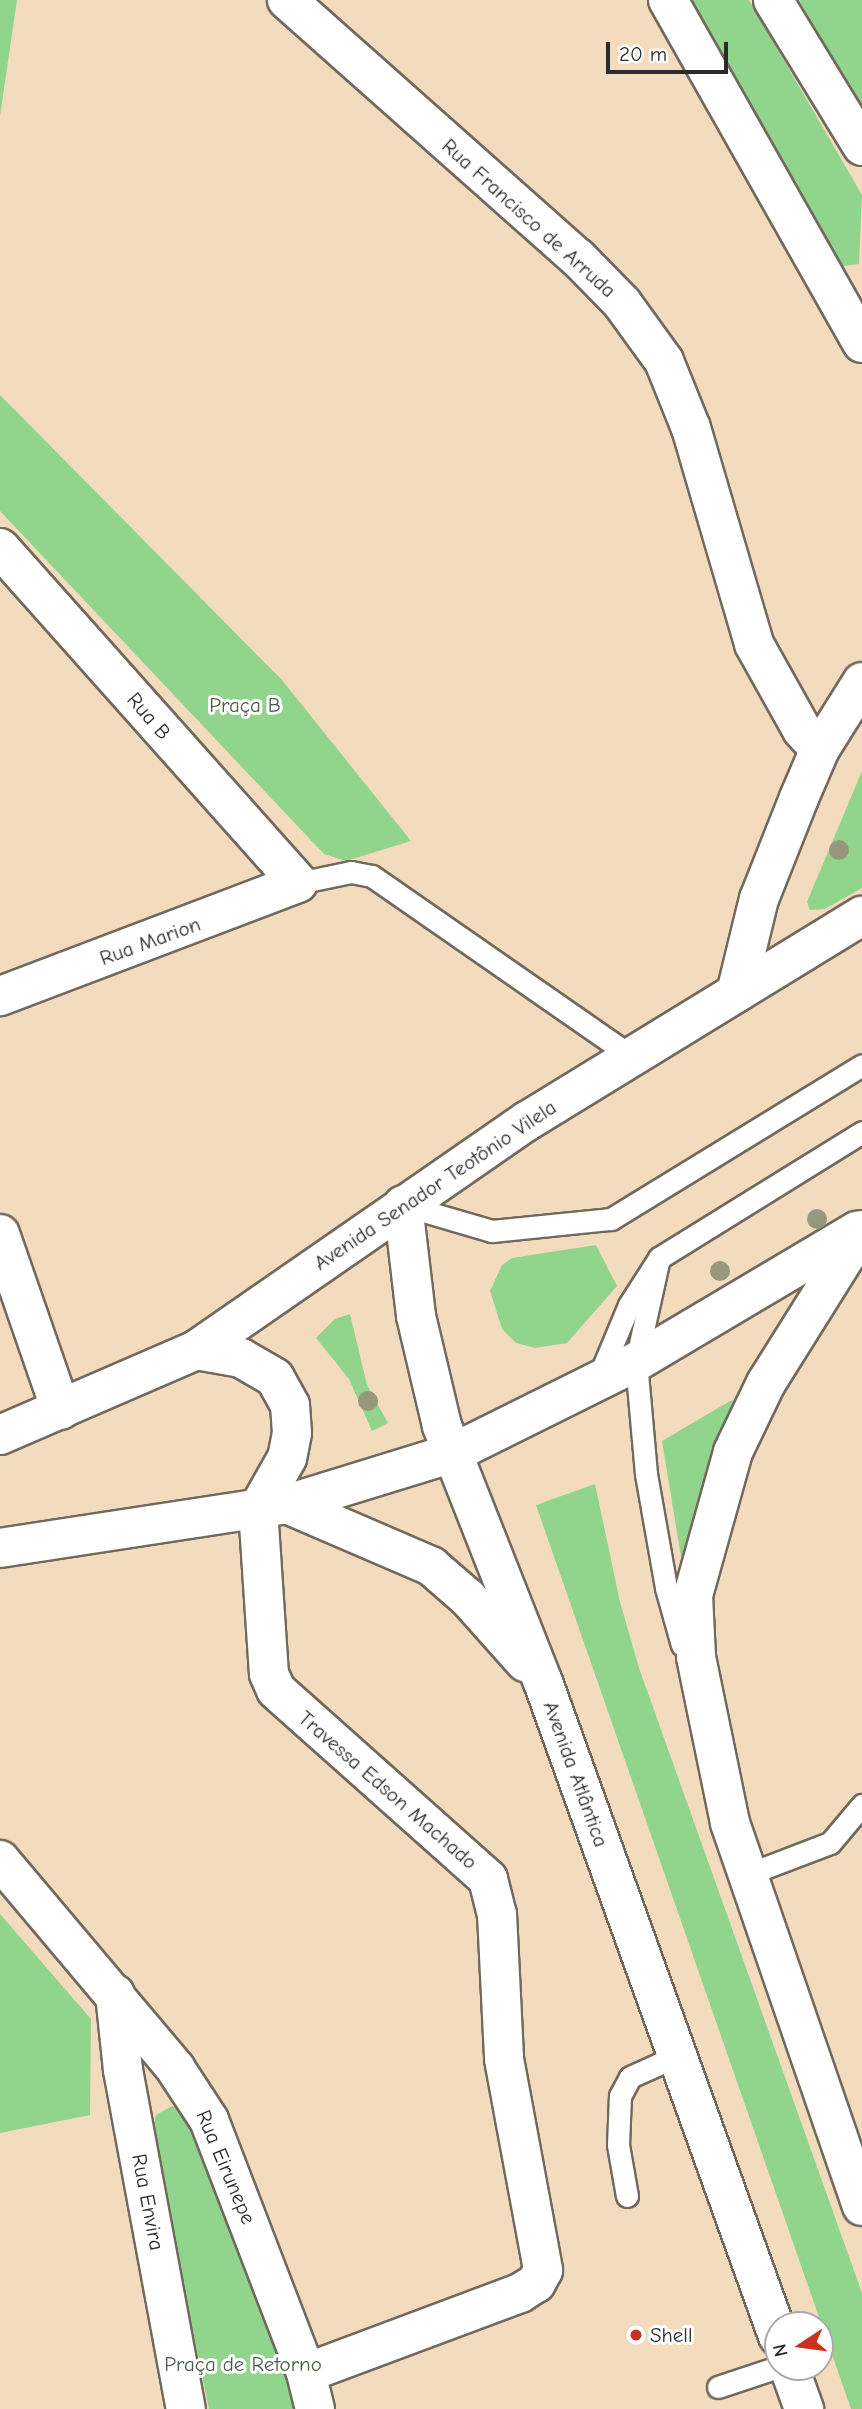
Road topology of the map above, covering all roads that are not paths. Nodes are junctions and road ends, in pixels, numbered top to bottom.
1 (286, 0) edge
2 (668, 0) edge
3 (773, 0) edge
4 (862, 146) edge
5 (862, 343) edge
6 (0, 548) edge
7 (862, 682) edge
8 (820, 749) junction
9 (299, 883) junction
10 (862, 916) edge
11 (736, 993) junction
12 (0, 996) edge
13 (632, 1057) junction
14 (862, 1065) edge
15 (862, 1132) edge
16 (403, 1205) junction
17 (862, 1229) edge
18 (0, 1234) edge
19 (659, 1258) junction
20 (196, 1350) junction
21 (636, 1362) junction
22 (596, 1385) junction
23 (61, 1410) junction
24 (0, 1435) edge
25 (453, 1453) junction
26 (273, 1506) junction
27 (0, 1548) edge
28 (542, 1682) junction
29 (711, 1742) junction
30 (862, 1805) edge
31 (0, 1860) edge
32 (746, 1875) junction
33 (115, 1994) junction
34 (677, 2056) junction
35 (627, 2196) dead end
36 (862, 2206) edge
37 (769, 2311) edge
38 (764, 2372) edge
39 (794, 2381) edge
40 (718, 2387) dead end
41 (310, 2391) edge
42 (186, 2409) edge
43 (804, 2409) edge

1 - 8 street, Rua Francisco de Arruda
2 - 5 street
3 - 4 street
6 - 9 street, Rua B
7 - 8 street
8 - 11 street
9 - 12 street, Rua Marion
9 - 13 lane
10 - 11 street, Avenida Senador Teotônio Vilela
11 - 13 street, Avenida Senador Teotônio Vilela
13 - 16 street, Avenida Senador Teotônio Vilela
14 - 16 lane
15 - 19 lane
16 - 20 street, Avenida Senador Teotônio Vilela
16 - 25 street, Avenida Atlântica
17 - 21 street
17 - 29 street
18 - 23 street
19 - 21 lane
19 - 22 lane
20 - 23 street, Avenida Senador Teotônio Vilela
20 - 26 street
21 - 22 street
21 - 29 lane
22 - 25 street
23 - 24 street, Avenida Senador Teotônio Vilela
25 - 26 street
25 - 28 street, Avenida Atlântica
26 - 27 street
26 - 28 street
26 - 41 street, Travessa Edson Machado
28 - 34 street, Avenida Atlântica
29 - 32 street
30 - 32 lane
31 - 33 street, Rua Eirunepe
32 - 36 street
33 - 41 street, Rua Eirunepe
33 - 42 street, Rua Envira
34 - 35 lane
34 - 37 street, Avenida Atlântica
38 - 40 lane
39 - 43 street

